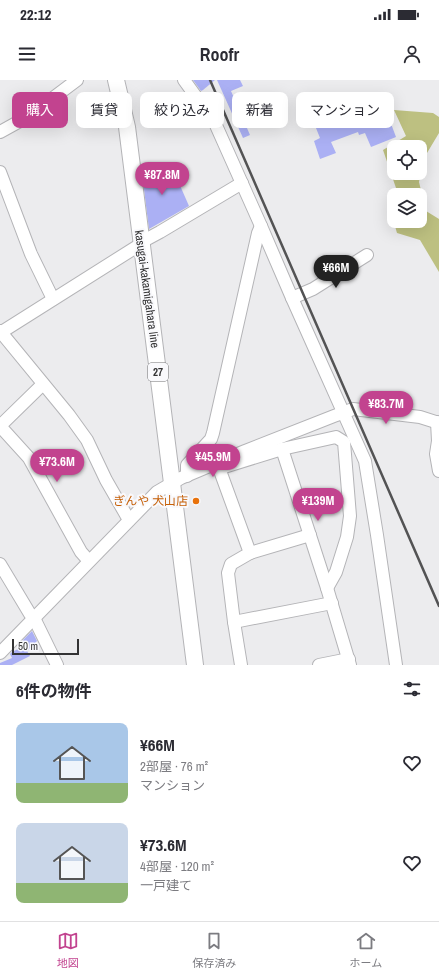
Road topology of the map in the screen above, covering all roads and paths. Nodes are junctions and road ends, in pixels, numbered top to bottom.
1 (77, 80) edge
2 (116, 80) edge
3 (184, 80) edge
4 (0, 132) edge
5 (0, 172) edge
6 (242, 183) junction
7 (261, 226) junction
8 (141, 244) junction
9 (367, 255) dead end
10 (292, 298) junction
11 (53, 299) junction
12 (0, 332) edge
13 (43, 384) junction
14 (344, 413) junction
15 (438, 423) edge
16 (282, 449) junction
17 (218, 466) junction
18 (439, 471) edge
19 (187, 476) junction
20 (172, 483) junction
21 (129, 520) junction
22 (310, 535) junction
23 (250, 553) junction
24 (89, 561) junction
25 (0, 564) edge
26 (327, 588) junction
27 (332, 603) junction
28 (34, 618) junction
29 (234, 622) junction
30 (0, 653) edge
31 (350, 662) edge
32 (57, 665) edge
33 (195, 665) edge
34 (241, 665) edge
35 (319, 665) edge
36 (396, 665) edge

1 - 4 street
2 - 8 main road, kasugai-kakamigahara line / 27
3 - 6 street
5 - 11 street
6 - 7 street
6 - 8 street
7 - 10 street
7 - 19 street
8 - 11 street
8 - 20 main road, kasugai-kakamigahara line / 27
9 - 10 street
10 - 14 street
11 - 12 street
12 - 13 street
13 - 21 street
13 - 24 street
14 - 15 street
14 - 17 street
14 - 36 street
15 - 18 street
16 - 17 street
16 - 22 street
16 - 26 street
17 - 19 street
17 - 23 street
19 - 20 street
20 - 21 street
20 - 33 main road, kasugai-kakamigahara line / 27
21 - 24 street
22 - 23 street
22 - 26 street
23 - 29 street
24 - 28 street
25 - 28 street
26 - 27 street
27 - 29 street
27 - 31 street
28 - 30 street
28 - 32 street
29 - 34 street
31 - 35 street

